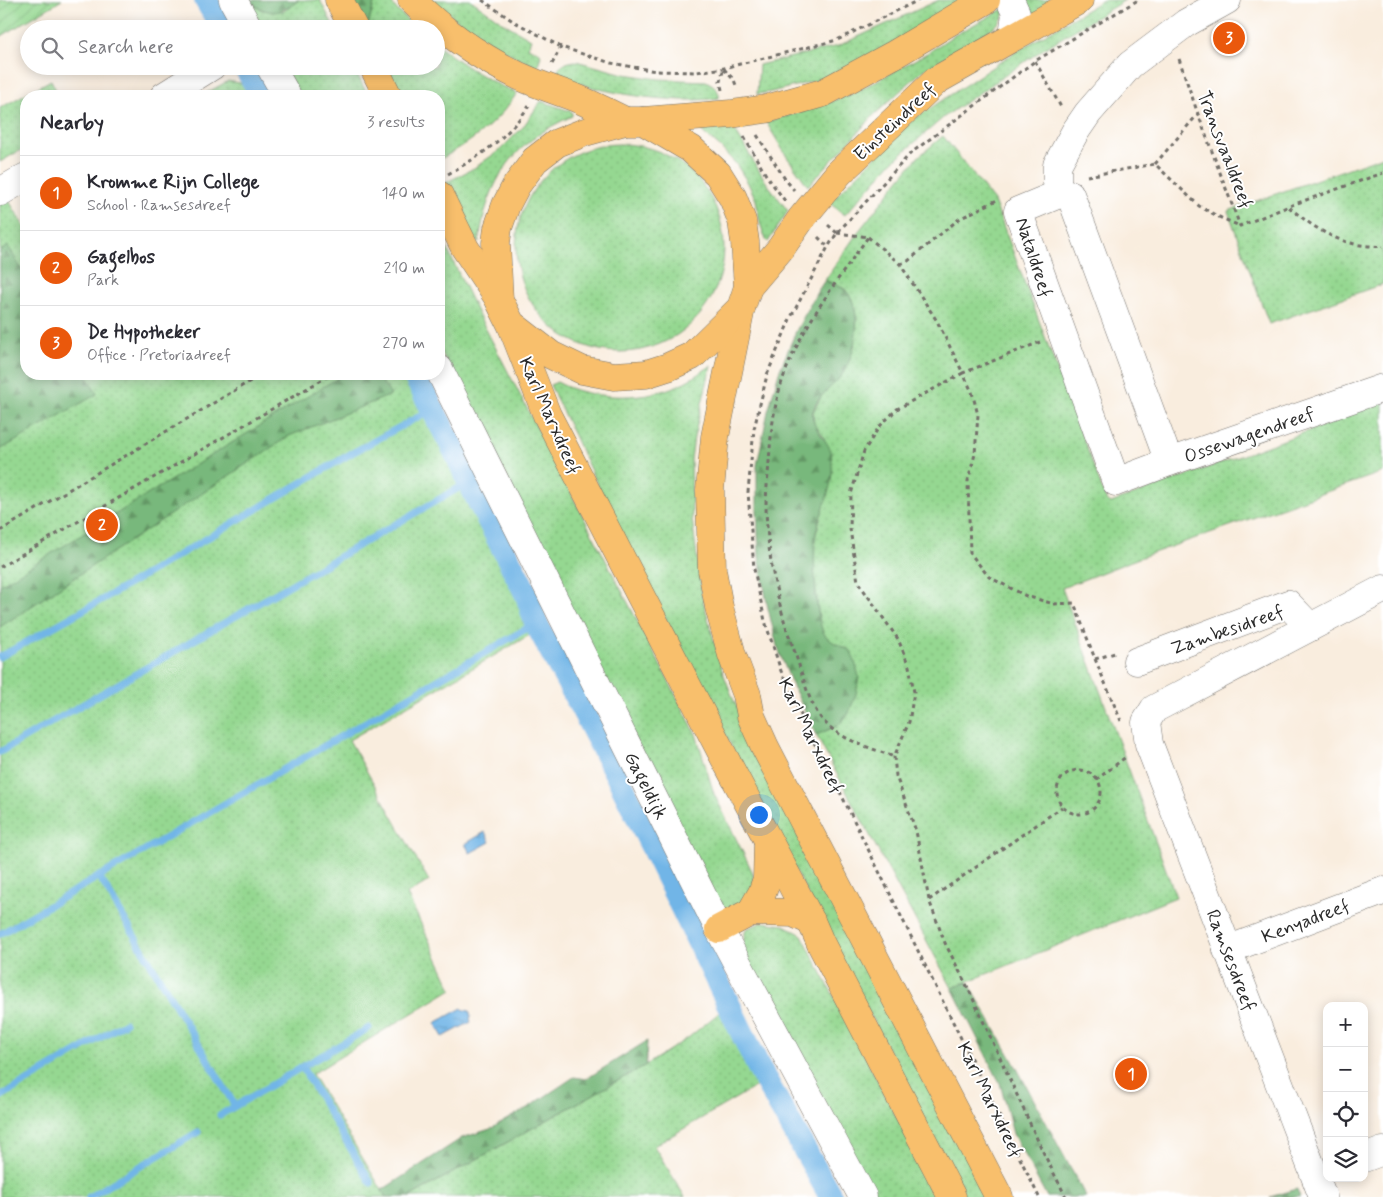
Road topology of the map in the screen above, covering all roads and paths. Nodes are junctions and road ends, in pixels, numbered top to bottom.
1 (233, 0) edge
2 (339, 0) edge
3 (412, 0) edge
4 (482, 0) edge
5 (919, 0) edge
6 (986, 0) edge
7 (1010, 0) edge
8 (1079, 0) edge
9 (1138, 0) edge
10 (1227, 0) edge
11 (243, 20) edge
12 (349, 20) edge
13 (434, 20) edge
14 (1186, 24) junction
15 (445, 29) edge
16 (1013, 37) junction
17 (561, 46) junction
18 (1035, 61) junction
19 (724, 68) junction
20 (198, 75) edge
21 (275, 75) edge
22 (378, 75) edge
23 (540, 86) junction
24 (174, 90) edge
25 (284, 90) edge
26 (385, 90) edge
27 (738, 113) junction
28 (1198, 114) junction
29 (634, 121) junction
30 (1075, 132) junction
31 (1154, 164) dead end
32 (1383, 173) edge
33 (20, 180) edge
34 (445, 183) edge
35 (0, 192) edge
36 (1058, 194) junction
37 (445, 196) edge
38 (1289, 206) junction
39 (805, 213) junction
40 (836, 233) junction
41 (868, 237) junction
42 (828, 247) junction
43 (1383, 247) edge
44 (745, 297) junction
45 (499, 300) junction
46 (511, 324) junction
47 (1062, 334) junction
48 (962, 373) junction
49 (252, 380) edge
50 (322, 380) edge
51 (444, 380) edge
52 (1383, 388) edge
53 (1169, 462) junction
54 (1116, 482) joint
55 (0, 531) edge
56 (0, 566) edge
57 (1383, 589) edge
58 (1310, 627) junction
59 (1095, 659) junction
60 (1137, 661) joint
61 (1139, 730) junction
62 (894, 757) junction
63 (1096, 780) junction
64 (1062, 807) junction
65 (768, 840) junction
66 (1383, 891) edge
67 (930, 900) junction
68 (751, 912) junction
69 (811, 922) junction
70 (719, 929) junction
71 (1228, 950) junction
72 (1383, 1150) edge
73 (1368, 1156) edge
74 (1322, 1182) edge
75 (863, 1197) edge
76 (952, 1197) edge
77 (1000, 1197) edge
78 (1039, 1197) edge
79 (1066, 1197) edge

1 - 11 street
2 - 12 main road
3 - 13 main road
4 - 17 path
5 - 19 path
6 - 27 main road
7 - 16 street
8 - 16 main road, Einsteindreef
9 - 18 path, Einsteindreef
10 - 14 street
14 - 28 path, Transvaaldreef
14 - 30 street
15 - 23 main road
16 - 39 main road, Einsteindreef
17 - 19 path
17 - 23 path
18 - 30 path
18 - 40 path, Einsteindreef
19 - 27 path
19 - 27 path
20 - 24 street
21 - 25 street
22 - 26 main road
23 - 29 main road
23 - 34 path
27 - 29 main road
27 - 39 path
27 - 39 path
28 - 31 path
28 - 38 path, Transvaaldreef
29 - 44 main road
29 - 45 main road
30 - 36 street
32 - 38 path, Transvaaldreef
33 - 35 street
36 - 47 street, Nataldreef
36 - 53 street
37 - 45 main road, Karl Marxdreef
38 - 43 path
39 - 40 path
39 - 42 path
39 - 44 main road, Einsteindreef
40 - 41 path
40 - 42 path, Einsteindreef
41 - 48 path
41 - 62 path
42 - 78 path, Karl Marxdreef
44 - 46 main road, Einsteindreef
44 - 77 main road, Karl Marxdreef
45 - 46 main road, Karl Marxdreef
46 - 65 main road, Karl Marxdreef
47 - 48 path
47 - 54 street, Nataldreef
48 - 59 path
48 - 62 path
49 - 55 path
50 - 56 path
51 - 70 street, Gageldijk
52 - 53 street, Ossewagendreef
53 - 54 street, Ossewagendreef
57 - 58 street, Zambesidreef
58 - 60 street, Zambesidreef
58 - 61 street, Zambesidreef
59 - 60 path
59 - 61 path
61 - 63 path
61 - 71 street, Ramsesdreef
62 - 67 path
63 - 64 path
63 - 64 path
64 - 67 path
65 - 68 main road
65 - 69 main road, Karl Marxdreef
66 - 71 street, Kenyadreef
67 - 79 path
68 - 69 main road
68 - 70 main road
69 - 76 main road, Karl Marxdreef
70 - 75 street, Gageldijk
71 - 74 street, Ramsesdreef
72 - 73 street

